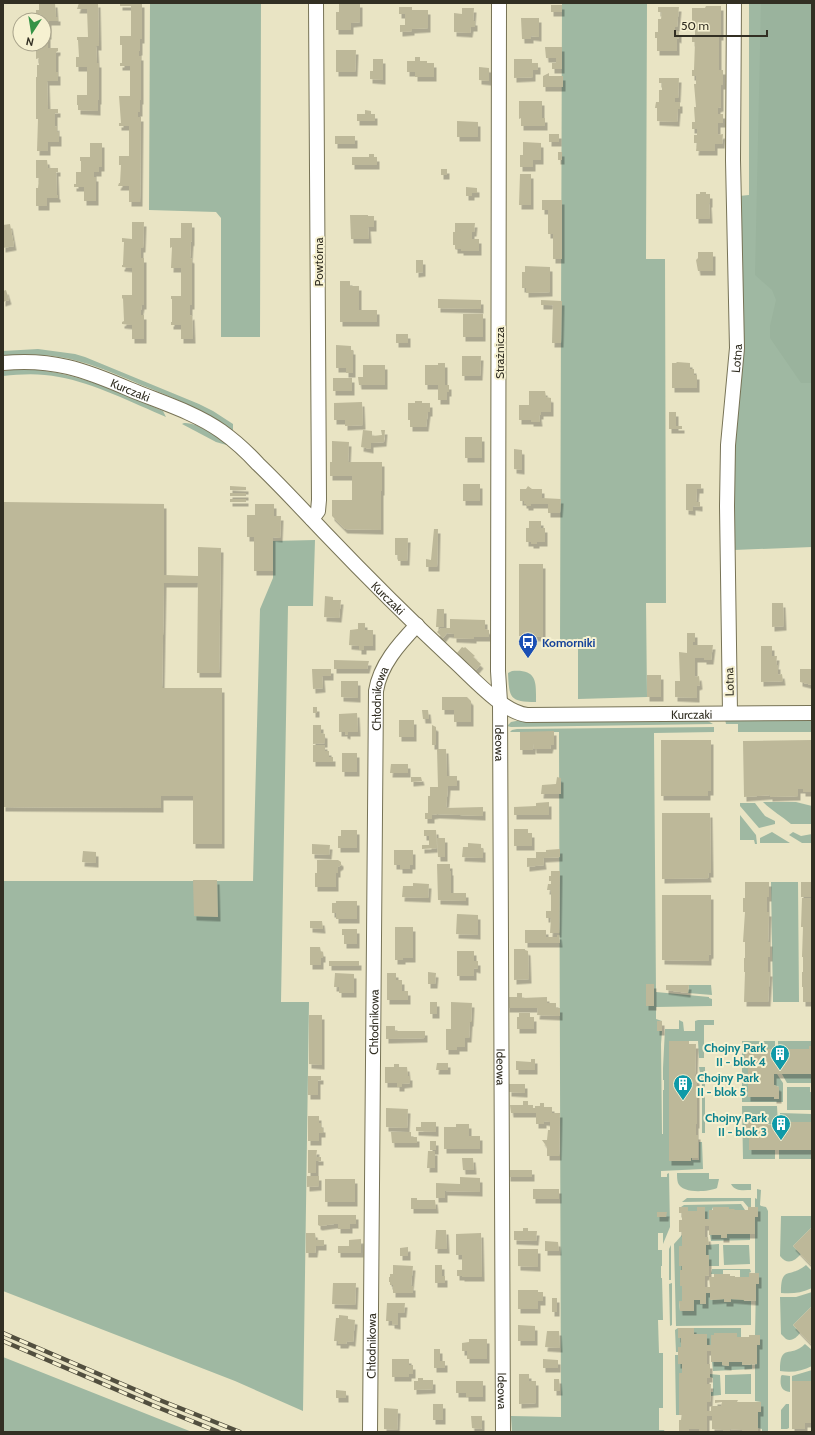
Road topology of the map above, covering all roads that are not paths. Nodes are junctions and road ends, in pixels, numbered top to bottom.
1 (316, 3) edge
2 (499, 3) edge
3 (734, 3) edge
4 (3, 364) edge
5 (312, 519) junction
6 (417, 625) junction
7 (500, 702) junction
8 (730, 713) junction
9 (812, 713) edge
10 (370, 1432) edge
11 (503, 1432) edge

1 - 5 street, Powtórna
2 - 7 street, Strażnicza
3 - 8 street, Lotna
4 - 5 street, Kurczaki
5 - 6 street, Kurczaki
6 - 7 street, Kurczaki
6 - 10 street, Chłodnikowa
7 - 8 street, Kurczaki
7 - 11 street, Ideowa
8 - 9 street, Kurczaki

